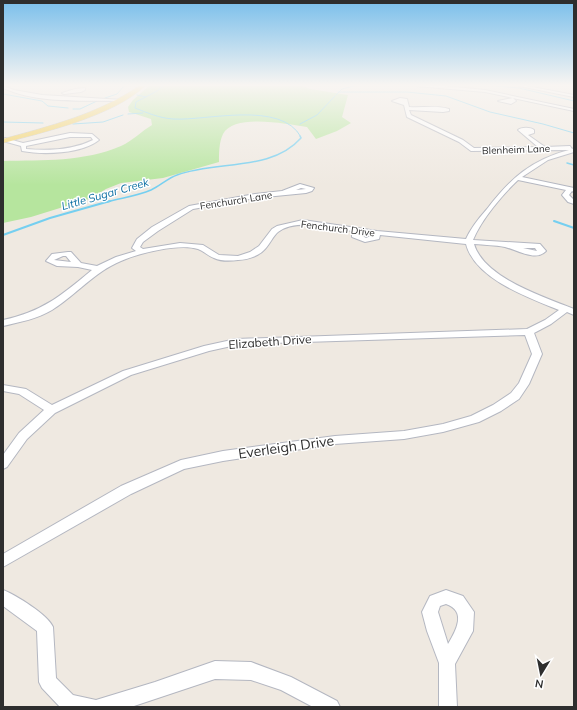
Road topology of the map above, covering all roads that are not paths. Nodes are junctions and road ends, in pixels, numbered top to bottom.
1 (65, 119) edge
2 (75, 119) edge
3 (413, 119) edge
4 (523, 133) dead end
5 (4, 139) edge
6 (23, 144) junction
7 (543, 148) junction
8 (574, 149) edge
9 (516, 178) junction
10 (572, 190) edge
11 (284, 192) dead end
12 (574, 202) edge
13 (469, 241) junction
14 (505, 245) dead end
15 (142, 252) junction
16 (78, 265) dead end
17 (98, 269) junction
18 (570, 310) edge
19 (3, 323) edge
20 (529, 332) junction
21 (3, 388) edge
22 (51, 410) junction
23 (3, 464) edge
24 (3, 561) edge
25 (3, 597) edge
26 (447, 663) dead end
27 (92, 707) edge
28 (101, 707) edge
29 (331, 707) edge
30 (448, 707) edge

1 - 5 main road
2 - 5 main road
3 - 7 street, Blenheim Lane
4 - 7 street
5 - 6 street
6 - 6 street
7 - 8 street, Blenheim Lane
8 - 9 street
9 - 10 street
9 - 13 street
10 - 12 street
11 - 15 street, Fenchurch Lane
13 - 14 street, Fenchurch Drive
13 - 15 street, Fenchurch Drive
13 - 18 street
15 - 17 street, Fenchurch Drive
16 - 17 street
17 - 19 street, Fenchurch Drive
18 - 20 street, Elizabeth Drive
20 - 22 street, Elizabeth Drive
20 - 24 street, Everleigh Drive
21 - 22 street
22 - 23 street, Elizabeth Drive
25 - 27 street
26 - 30 street
28 - 29 street

